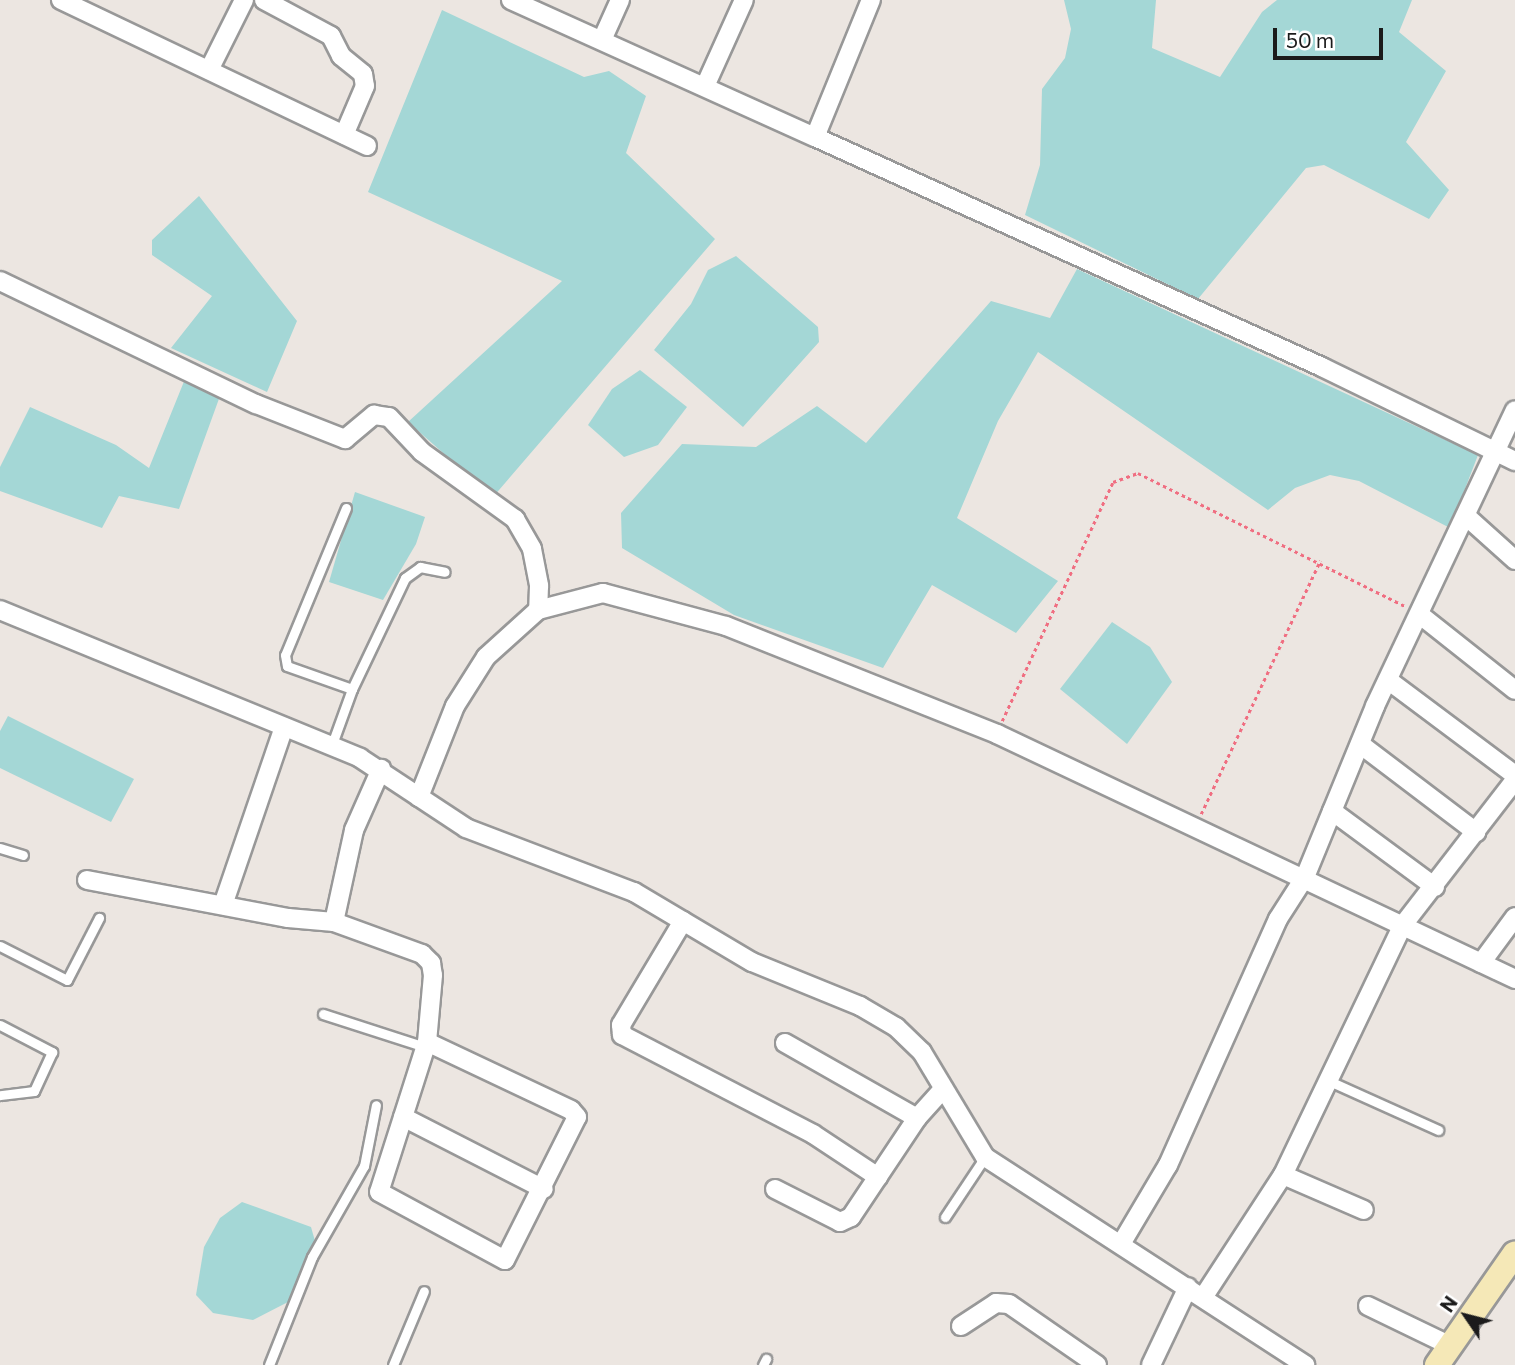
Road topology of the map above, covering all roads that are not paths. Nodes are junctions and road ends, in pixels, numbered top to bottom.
1 (61, 0) edge
2 (244, 0) edge
3 (264, 0) edge
4 (511, 0) edge
5 (620, 0) edge
6 (744, 0) edge
7 (871, 0) edge
8 (602, 40) junction
9 (209, 70) junction
10 (706, 84) junction
11 (344, 135) junction
12 (815, 137) junction
13 (367, 146) dead end
14 (0, 281) edge
15 (1515, 410) edge
16 (1497, 452) junction
17 (1515, 461) edge
18 (346, 508) dead end
19 (1466, 516) junction
20 (1515, 560) edge
21 (445, 572) dead end
22 (0, 610) edge
23 (538, 610) junction
24 (1419, 614) junction
25 (1388, 680) junction
26 (352, 689) junction
27 (1515, 690) edge
28 (284, 727) junction
29 (1360, 744) junction
30 (331, 747) junction
31 (381, 769) junction
32 (1515, 775) edge
33 (1515, 780) edge
34 (419, 797) junction
35 (1332, 811) junction
36 (1476, 832) junction
37 (0, 848) edge
38 (23, 855) dead end
39 (1305, 877) junction
40 (87, 880) dead end
41 (1435, 887) junction
42 (223, 905) junction
43 (1515, 917) edge
44 (99, 918) dead end
45 (683, 921) junction
46 (334, 922) junction
47 (1403, 925) junction
48 (0, 946) edge
49 (1481, 963) junction
50 (1515, 979) edge
51 (323, 1014) dead end
52 (0, 1025) edge
53 (785, 1042) dead end
54 (426, 1044) junction
55 (1327, 1080) junction
56 (943, 1089) junction
57 (0, 1095) edge
58 (376, 1105) dead end
59 (403, 1117) junction
60 (917, 1118) junction
61 (1438, 1130) dead end
62 (985, 1157) junction
63 (1283, 1174) junction
64 (878, 1177) junction
65 (544, 1189) junction
66 (775, 1189) dead end
67 (1364, 1210) dead end
68 (945, 1217) dead end
69 (1121, 1244) junction
70 (1515, 1252) edge
71 (1188, 1287) junction
72 (424, 1291) dead end
73 (1204, 1296) junction
74 (1368, 1306) dead end
75 (961, 1326) dead end
76 (1443, 1355) edge
77 (269, 1365) edge
78 (393, 1365) edge
79 (1097, 1365) edge
80 (1151, 1365) edge
81 (1305, 1365) edge

1 - 9 street
2 - 9 street
3 - 11 street
4 - 8 street
5 - 8 street
6 - 10 street
7 - 12 street
8 - 10 street
9 - 11 street
10 - 12 street
11 - 13 street
12 - 16 street
14 - 23 street
15 - 16 street
16 - 17 street
16 - 19 street
18 - 26 lane
19 - 20 street
19 - 24 street
21 - 26 lane
22 - 28 street
23 - 34 street
23 - 39 street
24 - 25 street
24 - 27 street
25 - 29 street
25 - 32 street
26 - 30 lane
28 - 30 street
28 - 42 street
29 - 35 street
29 - 36 street
30 - 31 street
31 - 34 street
31 - 46 street
33 - 36 street
34 - 45 street
35 - 39 street
35 - 41 street
36 - 41 street
37 - 38 lane
39 - 47 street
39 - 69 street
40 - 42 street
41 - 47 street
42 - 46 street
43 - 49 street
44 - 48 lane
45 - 56 street
45 - 64 street
46 - 54 street
47 - 49 street
47 - 55 street
49 - 50 street
51 - 54 lane
52 - 57 lane
53 - 60 street
54 - 59 street
54 - 65 street
55 - 61 lane
55 - 63 street
56 - 60 street
56 - 62 street
58 - 77 lane
59 - 65 street
59 - 65 street
60 - 64 street
62 - 68 lane
62 - 69 street
63 - 67 street
63 - 73 street
64 - 66 street
69 - 71 street
70 - 76 main road
71 - 73 street
71 - 80 street
72 - 78 lane
73 - 81 street
74 - 76 street
75 - 79 street

